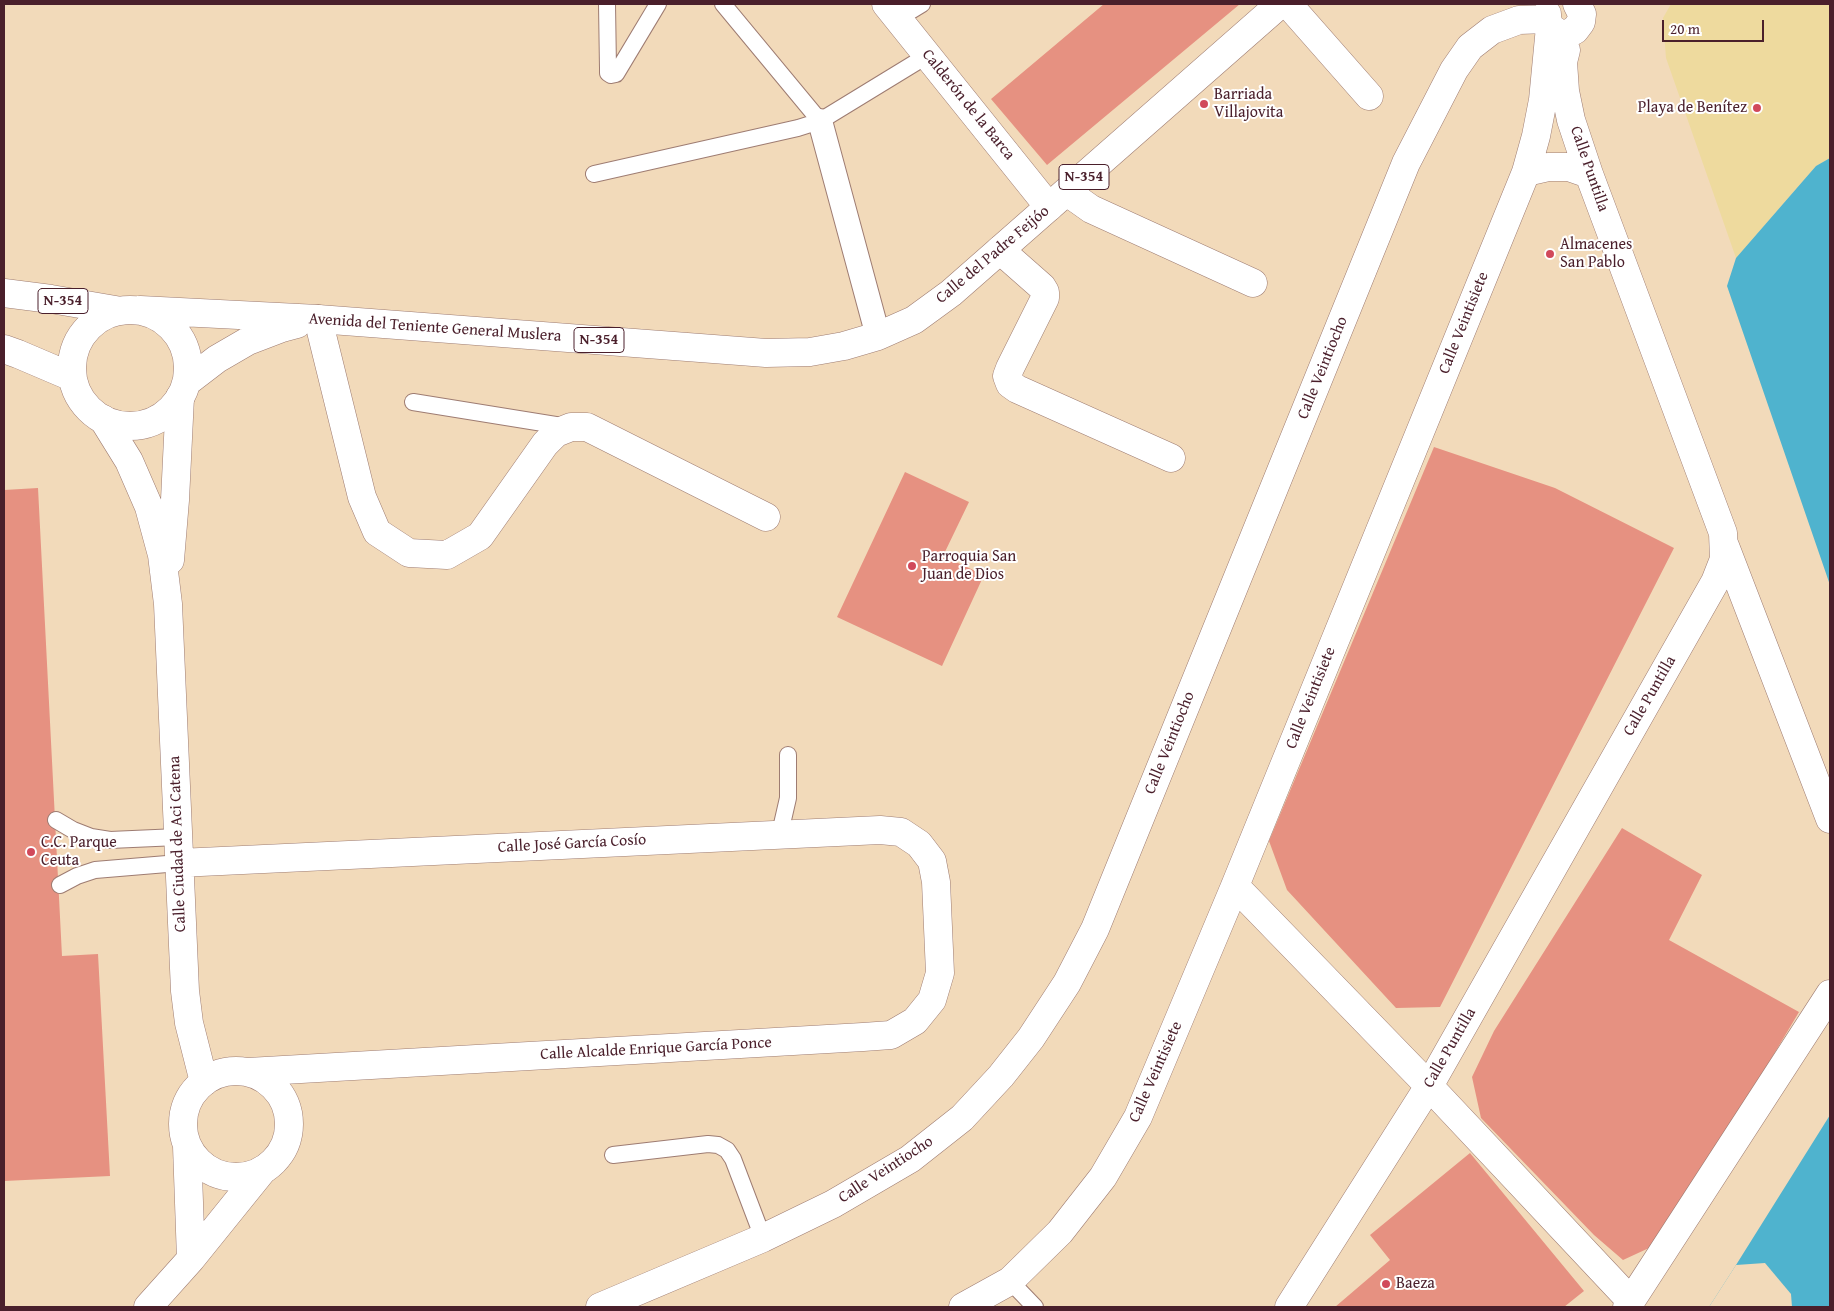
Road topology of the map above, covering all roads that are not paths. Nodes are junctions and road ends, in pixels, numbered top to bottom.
1 (607, 4) edge
2 (658, 4) edge
3 (723, 4) edge
4 (922, 4) edge
5 (1280, 4) edge
6 (1288, 4) edge
7 (893, 11) edge
8 (1568, 15) edge
9 (928, 56) junction
10 (1369, 96) dead end
11 (820, 121) junction
12 (1526, 172) junction
13 (594, 174) dead end
14 (1589, 174) junction
15 (1058, 200) junction
16 (1000, 250) junction
17 (1253, 282) dead end
18 (4, 293) edge
19 (131, 310) junction
20 (318, 319) junction
21 (878, 336) junction
22 (4, 350) edge
23 (72, 378) junction
24 (183, 390) junction
25 (413, 402) dead end
26 (102, 419) junction
27 (571, 427) junction
28 (1171, 458) dead end
29 (766, 518) dead end
30 (1725, 546) junction
31 (168, 604) junction
32 (788, 755) dead end
33 (1830, 819) edge
34 (56, 820) dead end
35 (780, 833) junction
36 (178, 836) junction
37 (179, 863) junction
38 (936, 882) joint
39 (60, 885) dead end
40 (1234, 886) junction
41 (1830, 994) edge
42 (248, 1072) junction
43 (204, 1082) junction
44 (1429, 1086) junction
45 (187, 1146) junction
46 (613, 1155) dead end
47 (262, 1171) junction
48 (763, 1238) junction
49 (191, 1259) junction
50 (1010, 1281) junction
51 (1629, 1304) edge
52 (148, 1307) edge
53 (600, 1307) edge
54 (963, 1307) edge
55 (1035, 1307) edge
56 (1289, 1307) edge

1 - 2 lane
3 - 11 lane
4 - 7 lane
5 - 15 main road, Calle del Padre Feijóo / N-354
6 - 10 main road
7 - 9 main road, Calderón de la Barca
8 - 12 main road, Calle Veintisiete
8 - 14 main road, Calle Puntilla
8 - 48 main road, Calle Veintiocho
9 - 11 lane
9 - 15 main road, Calderón de la Barca
11 - 13 lane
11 - 21 street
12 - 14 main road
12 - 40 main road, Calle Veintisiete
14 - 30 main road, Calle Puntilla
15 - 16 main road, Calle del Padre Feijóo / N-354
15 - 17 main road, Calderón de la Barca
16 - 21 main road, Calle del Padre Feijóo / N-354
16 - 28 main road
18 - 19 main road, Avenida del Teniente General Muslera / N-354
19 - 20 main road, Avenida del Teniente General Muslera / N-354
19 - 23 main road, N-354
19 - 24 main road, N-354
20 - 21 main road, Avenida del Teniente General Muslera / N-354
20 - 24 main road, N-354
20 - 27 main road
22 - 23 main road
23 - 26 main road, N-354
24 - 26 main road, N-354
24 - 31 main road, Calle Ciudad de Aci Catena
25 - 27 lane
26 - 31 main road, Calle Ciudad de Aci Catena
27 - 29 main road
30 - 33 main road
30 - 44 main road, Calle Puntilla
31 - 36 main road, Calle Ciudad de Aci Catena
32 - 35 lane
34 - 36 lane
35 - 37 main road, Calle José García Cosío
35 - 38 main road, Calle José García Cosío
36 - 37 main road, Calle Ciudad de Aci Catena
37 - 39 lane
37 - 43 main road, Calle Ciudad de Aci Catena
38 - 42 main road, Calle Alcalde Enrique García Ponce
40 - 44 main road
40 - 50 main road, Calle Veintisiete
41 - 51 main road
42 - 43 main road
42 - 47 main road
43 - 45 main road
44 - 51 main road
44 - 56 main road, Calle Puntilla
45 - 47 main road
45 - 49 main road
46 - 48 lane
47 - 49 main road
48 - 53 main road, Calle Veintiocho
49 - 52 main road
50 - 54 main road, Calle Veintisiete
50 - 55 lane

